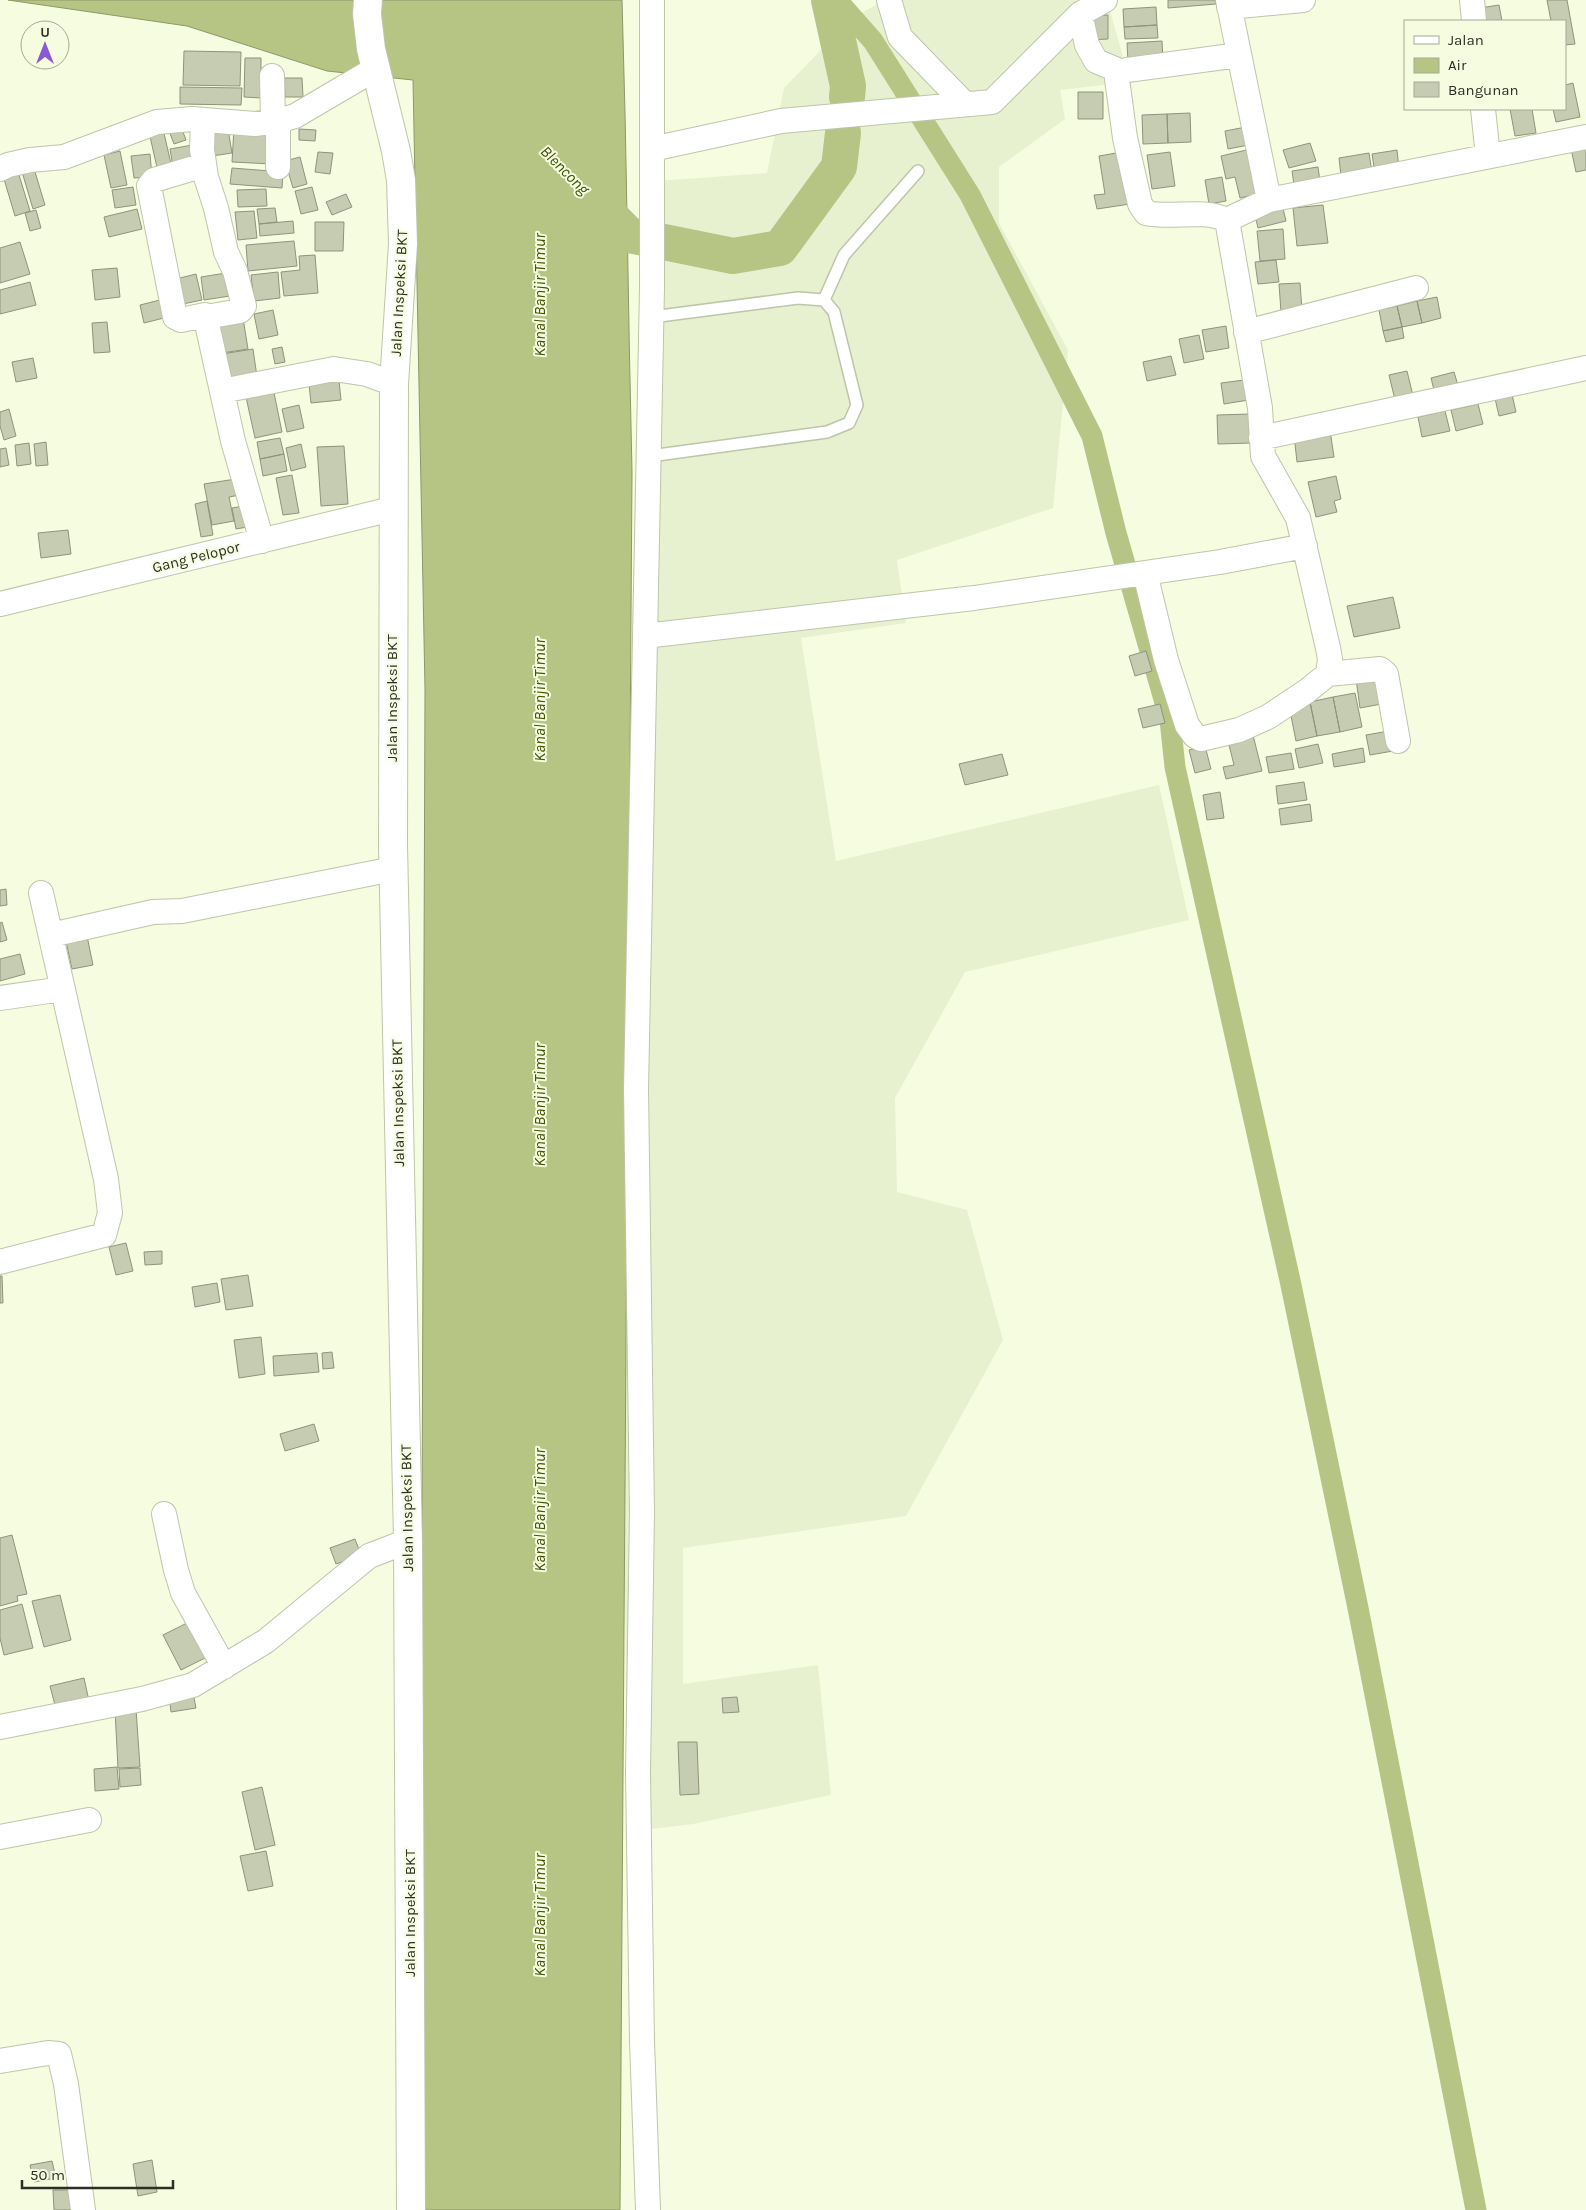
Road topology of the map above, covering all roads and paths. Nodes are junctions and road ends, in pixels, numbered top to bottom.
1 (368, 0) edge
2 (652, 0) edge
3 (889, 0) edge
4 (1105, 0) edge
5 (1303, 0) edge
6 (1472, 0) edge
7 (1229, 3) edge
8 (1080, 14) junction
9 (1474, 20) edge
10 (1239, 55) junction
11 (375, 69) junction
12 (1122, 72) junction
13 (272, 76) dead end
14 (965, 104) junction
15 (1483, 110) edge
16 (203, 120) junction
17 (276, 122) junction
18 (1586, 137) edge
19 (1488, 156) junction
20 (652, 160) junction
21 (204, 165) junction
22 (278, 168) dead end
23 (0, 169) edge
24 (918, 171) dead end
25 (1269, 200) junction
26 (1227, 220) junction
27 (1416, 288) dead end
28 (824, 300) junction
29 (206, 317) junction
30 (652, 317) junction
31 (1246, 332) junction
32 (1586, 368) edge
33 (394, 384) junction
34 (222, 391) junction
35 (1261, 438) junction
36 (650, 456) junction
37 (392, 509) junction
38 (262, 541) junction
39 (1305, 546) junction
40 (1141, 574) junction
41 (0, 604) edge
42 (645, 636) junction
43 (1328, 674) junction
44 (1398, 741) dead end
45 (393, 869) junction
46 (41, 893) dead end
47 (51, 935) junction
48 (63, 989) junction
49 (0, 998) edge
50 (0, 1262) edge
51 (164, 1514) dead end
52 (408, 1541) junction
53 (224, 1667) junction
54 (0, 1727) edge
55 (89, 1820) dead end
56 (0, 1837) edge
57 (0, 2061) edge
58 (84, 2210) edge
59 (411, 2210) edge
60 (648, 2210) edge

1 - 11 street, Jalan Inspeksi BKT
2 - 20 street
3 - 14 street
4 - 8 street
5 - 7 street
6 - 9 street
7 - 10 street
8 - 12 street
8 - 14 street
10 - 12 street
10 - 25 street
11 - 17 street
11 - 33 street, Jalan Inspeksi BKT
12 - 26 street
13 - 17 street
14 - 20 street
15 - 19 street
16 - 17 street
16 - 21 street
16 - 23 street
17 - 22 street
18 - 19 street
19 - 25 street
20 - 30 street
21 - 29 street
21 - 29 street
24 - 28 lane
25 - 26 street
26 - 31 street
27 - 31 street
28 - 30 lane
28 - 36 lane
29 - 34 street
30 - 36 street
31 - 35 street
32 - 35 street
33 - 34 street
33 - 37 street, Jalan Inspeksi BKT
34 - 38 street
35 - 39 street
36 - 42 street
37 - 38 street, Gang Pelopor
37 - 45 street, Jalan Inspeksi BKT
38 - 41 street, Gang Pelopor
39 - 40 street
39 - 43 street
40 - 42 street
40 - 43 street
42 - 60 street
43 - 44 street
45 - 47 street
45 - 52 street, Jalan Inspeksi BKT
46 - 47 street
47 - 48 street
48 - 49 street
48 - 50 street
51 - 53 street
52 - 53 street
52 - 59 street, Jalan Inspeksi BKT
53 - 54 street
55 - 56 street
57 - 58 street

